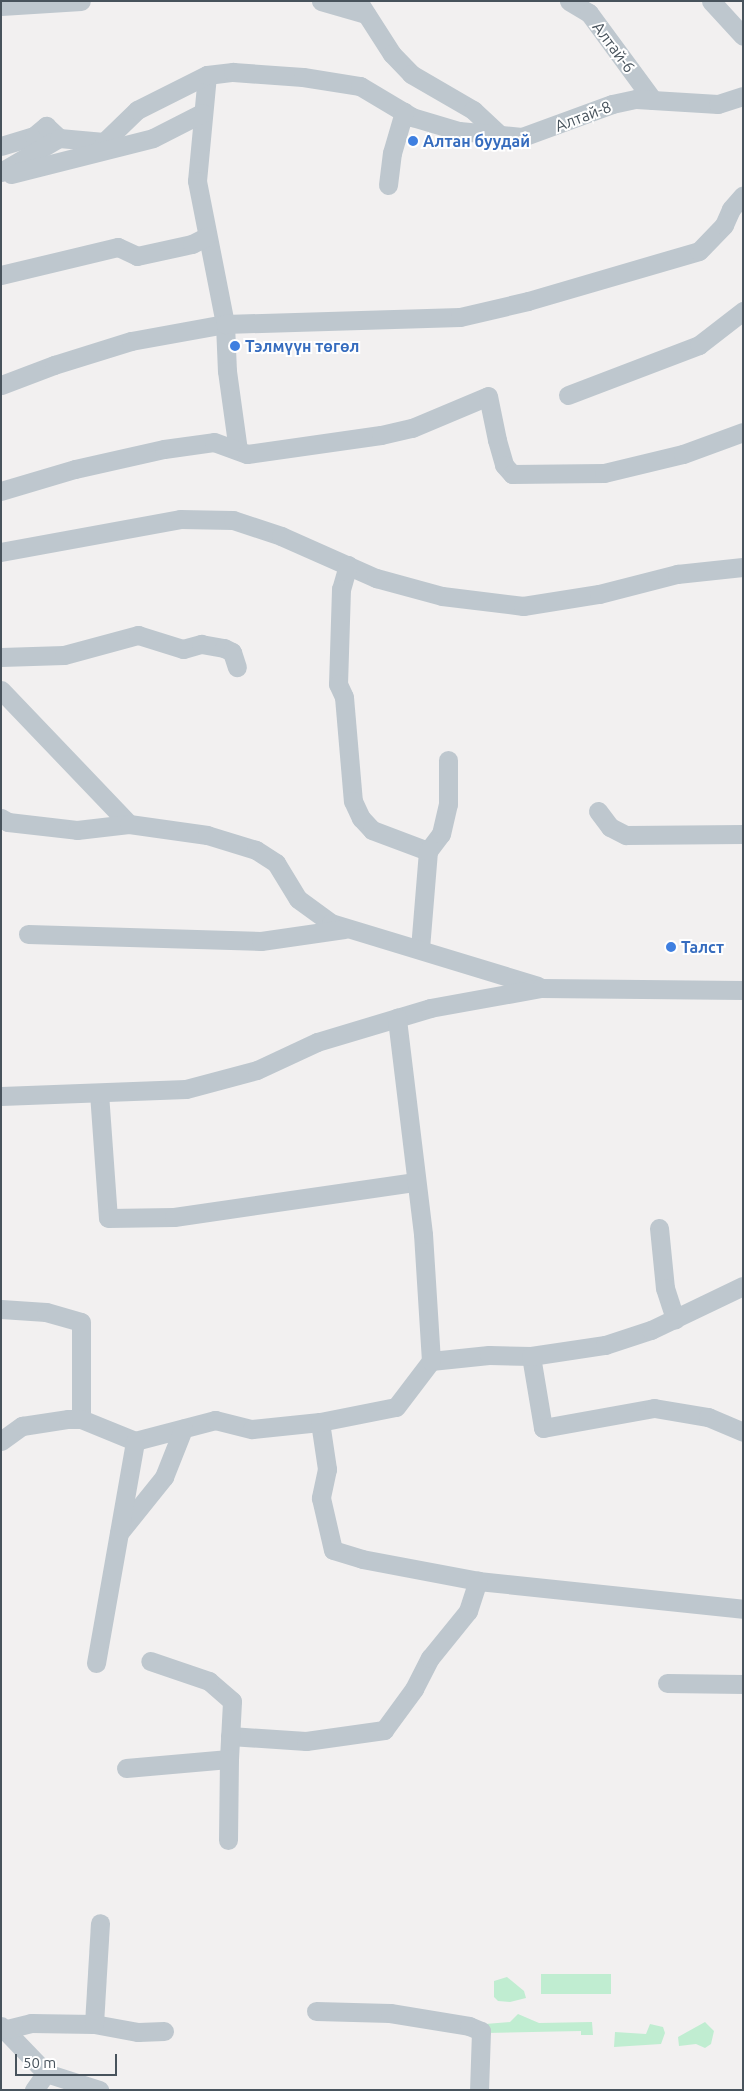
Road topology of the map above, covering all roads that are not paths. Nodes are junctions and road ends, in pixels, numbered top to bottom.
1 (81, 1) edge
2 (321, 1) edge
3 (569, 1) edge
4 (711, 1) edge
5 (1, 6) edge
6 (362, 8) edge
7 (743, 36) edge
8 (207, 75) junction
9 (743, 96) edge
10 (653, 100) junction
11 (404, 112) junction
12 (202, 113) junction
13 (497, 132) junction
14 (59, 138) junction
15 (1, 146) edge
16 (1, 174) edge
17 (388, 185) dead end
18 (743, 195) edge
19 (206, 236) junction
20 (1, 275) edge
21 (743, 311) edge
22 (225, 324) junction
23 (1, 385) edge
24 (568, 395) dead end
25 (743, 432) edge
26 (238, 450) junction
27 (1, 491) edge
28 (1, 552) edge
29 (348, 565) junction
30 (743, 567) edge
31 (1, 657) edge
32 (237, 667) dead end
33 (1, 690) edge
34 (448, 760) dead end
35 (598, 811) dead end
36 (1, 818) edge
37 (129, 824) junction
38 (743, 834) edge
39 (428, 851) junction
40 (346, 928) junction
41 (28, 934) dead end
42 (420, 949) junction
43 (541, 988) junction
44 (743, 990) edge
45 (397, 1018) junction
46 (99, 1093) junction
47 (1, 1096) edge
48 (415, 1182) junction
49 (659, 1228) dead end
50 (743, 1286) edge
51 (1, 1309) edge
52 (675, 1319) junction
53 (531, 1356) junction
54 (431, 1361) junction
55 (80, 1419) junction
56 (320, 1422) junction
57 (183, 1428) junction
58 (743, 1432) edge
59 (1, 1441) edge
60 (135, 1441) junction
61 (119, 1533) junction
62 (478, 1581) junction
63 (743, 1609) edge
64 (150, 1661) dead end
65 (96, 1663) dead end
66 (667, 1683) dead end
67 (743, 1684) edge
68 (230, 1736) junction
69 (229, 1759) junction
70 (126, 1768) dead end
71 (228, 1840) dead end
72 (100, 1924) dead end
73 (316, 2011) dead end
74 (94, 2024) junction
75 (4, 2028) edge
76 (164, 2031) dead end
77 (46, 2073) junction
78 (34, 2090) edge
79 (98, 2090) edge
80 (479, 2090) edge

1 - 5 street
2 - 6 street
3 - 10 street, Алтай-6
4 - 7 street
6 - 13 street, Алтай-8
8 - 11 street
8 - 12 street
8 - 14 street
9 - 10 street, Алтай-8
10 - 13 street, Алтай-8
11 - 13 street
11 - 17 street
12 - 16 street
12 - 19 street
14 - 15 street
14 - 16 street
18 - 22 street
19 - 20 street
19 - 22 street
21 - 24 street
22 - 23 street
22 - 26 street
25 - 26 street
26 - 27 street
28 - 29 street
29 - 30 street
29 - 39 street
31 - 32 street
33 - 37 street
34 - 39 street
35 - 38 street
36 - 37 street
37 - 40 street
39 - 42 street
40 - 41 street
40 - 42 street
42 - 43 street
43 - 44 street
43 - 45 street
45 - 46 street
45 - 48 street
46 - 47 street
46 - 48 street
48 - 54 street
49 - 52 street
50 - 52 street
51 - 55 street
52 - 53 street
53 - 54 street
53 - 58 street
54 - 56 street
55 - 59 street
55 - 60 street
56 - 57 street
56 - 62 street
57 - 60 street
57 - 61 street
60 - 61 street
61 - 65 street
62 - 63 street
62 - 68 street
64 - 68 street
66 - 67 street
68 - 69 street
69 - 70 street
69 - 71 street
72 - 74 street
73 - 80 street
74 - 75 street
74 - 76 street
75 - 77 street
77 - 78 street
77 - 79 street

